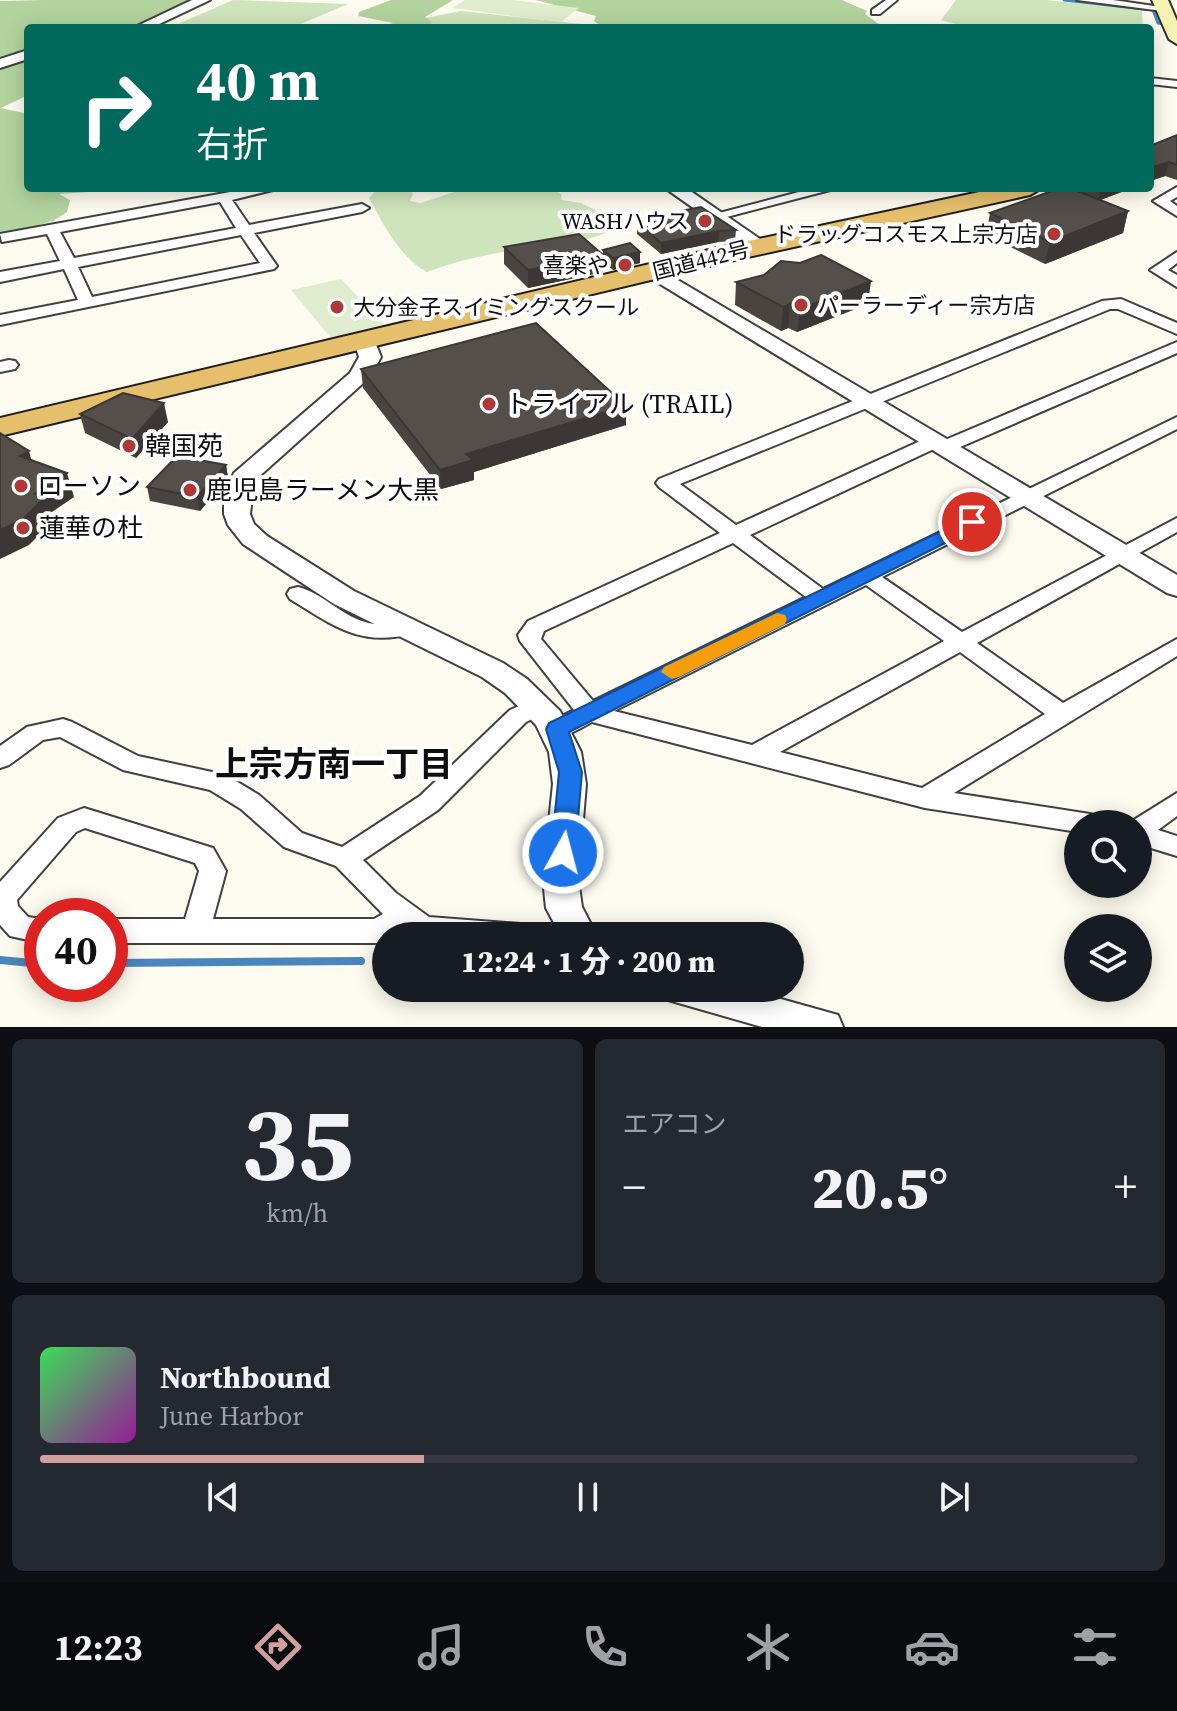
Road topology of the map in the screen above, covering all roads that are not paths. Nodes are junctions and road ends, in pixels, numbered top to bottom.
1 (203, 0) edge
2 (892, 0) edge
3 (1082, 0) edge
4 (1168, 11) edge
5 (876, 12) dead end
6 (149, 24) edge
7 (1177, 39) edge
8 (24, 55) edge
9 (0, 64) edge
10 (1154, 81) edge
11 (1177, 84) edge
12 (1177, 191) edge
13 (254, 192) edge
14 (680, 192) edge
15 (814, 192) edge
16 (1011, 192) edge
17 (224, 198) junction
18 (362, 208) dead end
19 (1177, 212) edge
20 (715, 216) junction
21 (52, 229) junction
22 (247, 230) junction
23 (2, 238) dead end
24 (760, 246) junction
25 (1177, 256) edge
26 (69, 264) junction
27 (654, 272) junction
28 (0, 277) edge
29 (1177, 282) edge
30 (87, 302) junction
31 (0, 320) edge
32 (1177, 329) edge
33 (365, 342) junction
34 (1177, 347) edge
35 (865, 399) junction
36 (1177, 422) edge
37 (0, 427) edge
38 (940, 444) junction
39 (1026, 495) junction
40 (1177, 524) edge
41 (735, 534) junction
42 (1122, 554) junction
43 (866, 575) junction
44 (1177, 587) edge
45 (298, 594) dead end
46 (821, 598) junction
47 (406, 628) junction
48 (961, 642) junction
49 (1177, 646) edge
50 (538, 706) junction
51 (590, 713) junction
52 (1063, 715) junction
53 (557, 729) junction
54 (754, 755) junction
55 (0, 759) edge
56 (925, 798) junction
57 (1177, 803) edge
58 (1064, 820) edge
59 (1152, 822) edge
60 (1152, 837) edge
61 (1177, 846) edge
62 (345, 859) junction
63 (404, 915) junction
64 (415, 922) edge
65 (571, 922) edge
66 (24, 929) edge
67 (196, 930) junction
68 (128, 931) edge
69 (732, 1002) edge
70 (824, 1027) edge

1 - 6 street
2 - 5 street
3 - 4 street
4 - 7 main road
8 - 9 street
10 - 11 street
12 - 19 street
13 - 17 street
14 - 20 street
15 - 20 street
16 - 24 highway, 国道442号
17 - 21 street
17 - 22 street
18 - 22 street
20 - 24 street
21 - 23 street
21 - 26 street
22 - 26 street
22 - 30 street
24 - 27 highway, 国道442号
25 - 29 street
26 - 28 street
26 - 30 street
27 - 33 highway, 国道442号
27 - 35 street
30 - 31 street
32 - 35 street
33 - 37 highway, 国道442号
33 - 47 street
34 - 38 street
35 - 38 street
35 - 41 street
36 - 39 street
38 - 39 street
38 - 41 street
39 - 42 street
39 - 43 street
40 - 42 street
41 - 46 street
41 - 51 street
42 - 44 street
42 - 48 street
43 - 46 street
43 - 48 street
45 - 47 street
46 - 51 street
47 - 50 street
48 - 52 street
48 - 54 street
49 - 52 street
50 - 53 street
50 - 62 street
51 - 53 street
51 - 54 street
52 - 56 street
53 - 65 street
54 - 56 street
55 - 62 street
56 - 58 street
57 - 59 street
60 - 61 street
62 - 63 street
63 - 64 street
63 - 67 street
66 - 67 street
67 - 68 street
69 - 70 street

